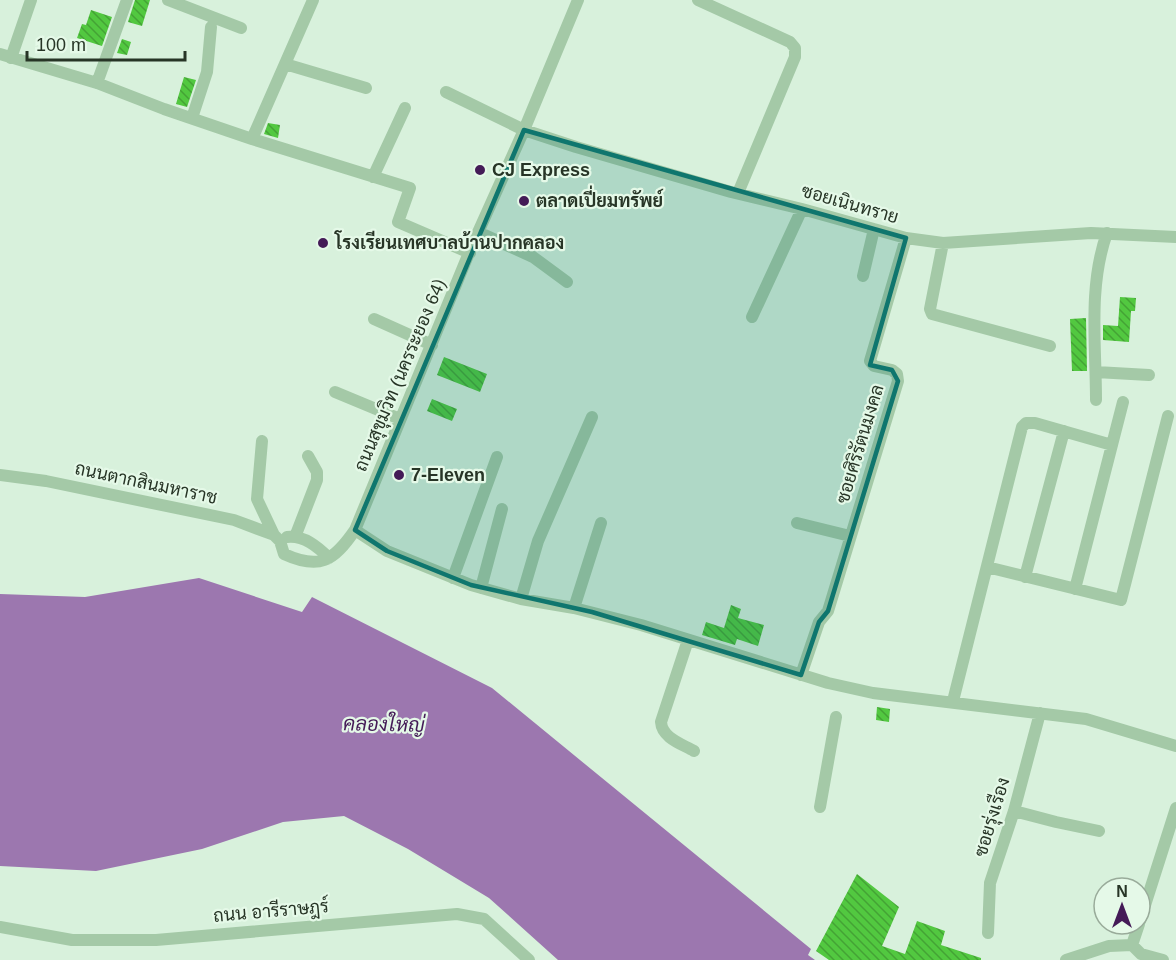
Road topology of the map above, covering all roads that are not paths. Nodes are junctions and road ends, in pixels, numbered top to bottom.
1 (31, 0) edge
2 (127, 0) edge
3 (168, 0) edge
4 (313, 0) edge
5 (578, 0) edge
6 (698, 0) edge
7 (211, 27) dead end
8 (241, 28) dead end
9 (6, 56) edge
10 (285, 64) junction
11 (97, 83) junction
12 (366, 88) dead end
13 (446, 92) dead end
14 (405, 108) dead end
15 (192, 118) junction
16 (524, 130) junction
17 (252, 139) junction
18 (373, 177) junction
19 (738, 193) junction
20 (802, 209) junction
21 (874, 229) junction
22 (478, 232) junction
23 (1107, 233) junction
24 (1176, 237) edge
25 (906, 238) junction
26 (943, 243) junction
27 (470, 253) junction
28 (863, 276) dead end
29 (567, 282) dead end
30 (752, 317) dead end
31 (374, 319) dead end
32 (432, 345) junction
33 (1050, 346) dead end
34 (1096, 372) junction
35 (1149, 375) dead end
36 (335, 392) dead end
37 (1096, 400) dead end
38 (1123, 402) dead end
39 (1168, 416) dead end
40 (592, 417) dead end
41 (400, 419) junction
42 (1064, 431) junction
43 (262, 441) dead end
44 (1112, 445) junction
45 (308, 456) dead end
46 (497, 457) dead end
47 (0, 475) edge
48 (502, 510) dead end
49 (601, 523) dead end
50 (796, 523) dead end
51 (355, 530) junction
52 (850, 536) junction
53 (295, 537) junction
54 (277, 538) junction
55 (329, 558) junction
56 (987, 567) junction
57 (1025, 577) junction
58 (453, 578) junction
59 (481, 588) junction
60 (1075, 589) junction
61 (521, 599) junction
62 (574, 608) junction
63 (688, 640) junction
64 (801, 675) junction
65 (953, 701) junction
66 (1040, 713) junction
67 (836, 717) dead end
68 (1176, 746) edge
69 (694, 751) dead end
70 (820, 807) dead end
71 (1176, 808) edge
72 (1014, 811) junction
73 (1099, 831) dead end
74 (1152, 882) edge
75 (0, 927) edge
76 (988, 933) dead end
77 (1135, 936) edge
78 (1132, 945) junction
79 (530, 960) edge
80 (1066, 960) edge
81 (1163, 960) edge

1 - 9 street
2 - 11 street
3 - 8 street
4 - 10 street
5 - 16 street, ถนนสุขุมวิท (นครระยอง 64)
6 - 19 street
7 - 15 street
9 - 11 street
10 - 12 street
10 - 17 street
11 - 15 street
13 - 16 street, ซอยเนินทราย
14 - 18 street
15 - 17 street
16 - 19 street, ซอยเนินทราย
16 - 22 street, ถนนสุขุมวิท (นครระยอง 64)
17 - 18 street
18 - 27 street
19 - 20 street, ซอยเนินทราย
20 - 21 street, ซอยเนินทราย
20 - 30 street
21 - 25 street, ซอยเนินทราย
21 - 28 street
22 - 27 street, ถนนสุขุมวิท (นครระยอง 64)
22 - 29 street
23 - 24 street, ซอยเนินทราย
23 - 26 street, ซอยเนินทราย
23 - 34 street
25 - 26 street, ซอยเนินทราย
25 - 52 street, ซอยศิริรัตนมงคล
26 - 33 street
27 - 32 street, ถนนสุขุมวิท (นครระยอง 64)
31 - 32 street
32 - 41 street, ถนนสุขุมวิท (นครระยอง 64)
34 - 35 street
34 - 37 street
36 - 41 street
38 - 44 street
39 - 60 street
40 - 61 street
41 - 51 street, ถนนสุขุมวิท (นครระยอง 64)
42 - 44 street
42 - 56 street
42 - 57 street
43 - 54 street
44 - 60 street
45 - 53 street
46 - 58 street
47 - 54 street, ถนนตากสินมหาราช
48 - 59 street
49 - 62 street
50 - 52 street
51 - 55 street, ถนนสุขุมวิท (นครระยอง 64)
51 - 58 street
52 - 64 street, ซอยศิริรัตนมงคล
53 - 54 street
53 - 55 street
54 - 55 street, ถนนตากสินมหาราช
56 - 57 street
56 - 65 street
57 - 60 street
58 - 59 street
59 - 61 street
61 - 62 street
62 - 63 street
63 - 64 street
63 - 69 street
64 - 65 street
65 - 66 street
66 - 68 street
66 - 72 street, ซอยรุ่งเรือง
67 - 70 street
71 - 74 street
72 - 73 street
72 - 76 street, ซอยรุ่งเรือง
75 - 79 street, ถนน อารีราษฎร์
77 - 78 street
78 - 80 street
78 - 81 street

